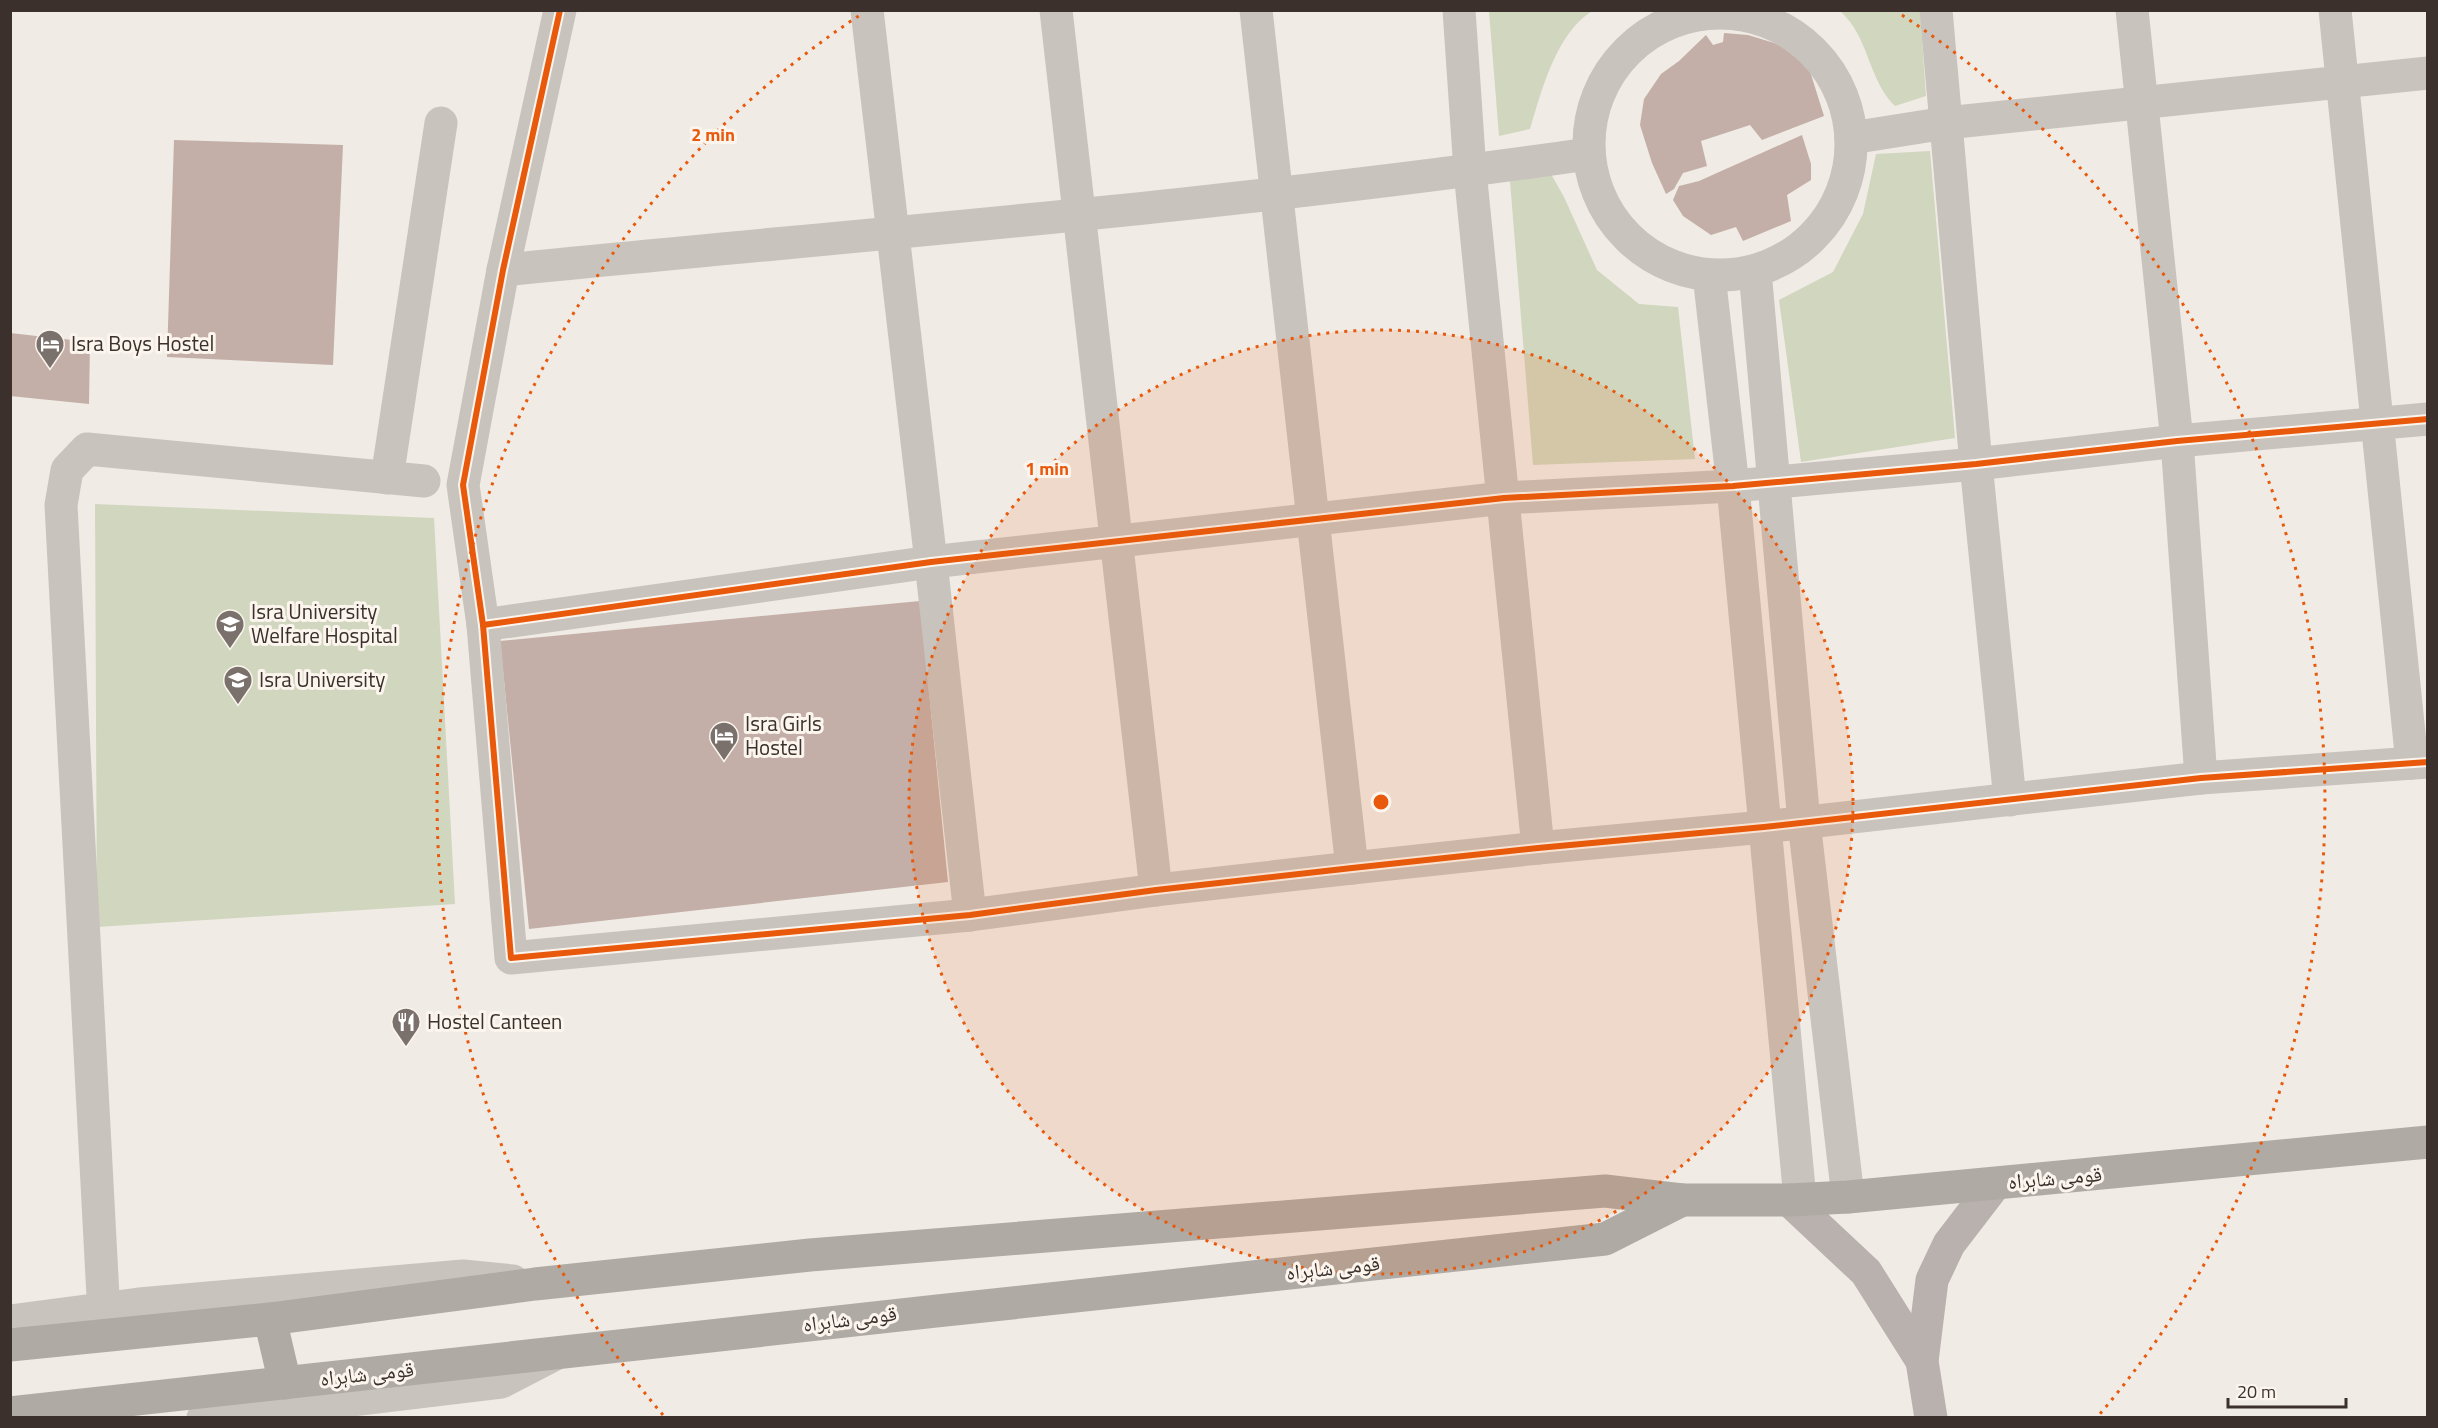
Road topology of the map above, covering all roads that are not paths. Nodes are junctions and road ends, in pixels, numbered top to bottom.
1 (560, 10) edge
2 (867, 10) edge
3 (1056, 10) edge
4 (1256, 10) edge
5 (1459, 10) edge
6 (1936, 10) edge
7 (2132, 10) edge
8 (2335, 10) edge
9 (1731, 11) edge
10 (1680, 14) edge
11 (2427, 73) edge
12 (2342, 82) junction
13 (2141, 102) junction
14 (441, 123) dead end
15 (1946, 123) junction
16 (1851, 138) junction
17 (1588, 154) junction
18 (1470, 171) junction
19 (1275, 192) junction
20 (1079, 215) junction
21 (893, 232) junction
22 (503, 270) junction
23 (1755, 271) junction
24 (1709, 275) junction
25 (2427, 419) edge
26 (2377, 424) junction
27 (2177, 441) junction
28 (1976, 465) junction
29 (387, 478) junction
30 (424, 481) dead end
31 (1772, 482) junction
32 (1733, 486) junction
33 (1504, 498) junction
34 (1313, 518) junction
35 (1116, 542) junction
36 (931, 562) junction
37 (483, 624) junction
38 (2420, 763) edge
39 (2201, 778) junction
40 (2010, 801) junction
41 (1804, 822) junction
42 (1764, 827) junction
43 (1538, 848) junction
44 (1352, 868) junction
45 (1156, 890) junction
46 (970, 915) junction
47 (2427, 1142) edge
48 (1995, 1184) junction
49 (1848, 1197) junction
50 (1794, 1199) junction
51 (1682, 1200) junction
52 (535, 1284) junction
53 (270, 1319) junction
54 (10, 1321) edge
55 (104, 1321) junction
56 (10, 1345) edge
57 (555, 1354) junction
58 (1922, 1361) junction
59 (285, 1383) junction
60 (10, 1413) edge
61 (203, 1418) edge
62 (1931, 1418) edge

1 - 22 street
2 - 21 street
3 - 20 street
4 - 19 street
5 - 18 street
6 - 15 street
7 - 13 street
8 - 12 street
9 - 10 street
9 - 16 street
10 - 17 street
11 - 12 street
12 - 13 street
12 - 26 street
13 - 15 street
13 - 27 street
14 - 29 street
15 - 16 street
15 - 28 street
16 - 23 street
17 - 18 street
17 - 24 street
18 - 19 street
18 - 33 street
19 - 20 street
19 - 34 street
20 - 21 street
20 - 35 street
21 - 22 street
21 - 36 street
22 - 37 street
23 - 24 street
23 - 31 street
24 - 32 street
25 - 26 street
26 - 27 street
26 - 38 street
27 - 28 street
27 - 39 street
28 - 31 street
28 - 40 street
29 - 30 street
29 - 55 street
31 - 32 street
31 - 41 street
32 - 33 street
32 - 42 street
33 - 34 street
33 - 43 street
34 - 35 street
34 - 44 street
35 - 36 street
35 - 45 street
36 - 37 street
36 - 46 street
37 - 46 street
38 - 39 street
39 - 40 street
40 - 41 street
41 - 42 street
41 - 49 street
42 - 43 street
42 - 50 street
43 - 44 street
44 - 45 street
45 - 46 street
47 - 48 highway, قومی شاہراہ
48 - 49 highway, قومی شاہراہ
48 - 58 main road
49 - 50 highway, قومی شاہراہ
50 - 51 highway, قومی شاہراہ
50 - 58 main road
51 - 52 highway, قومی شاہراہ
51 - 57 highway, قومی شاہراہ
52 - 53 highway, قومی شاہراہ
52 - 55 street
53 - 55 highway, قومی شاہراہ
53 - 59 highway
54 - 55 street
55 - 56 highway, قومی شاہراہ
57 - 59 highway, قومی شاہراہ
57 - 61 street
58 - 62 main road
59 - 60 highway, قومی شاہراہ

